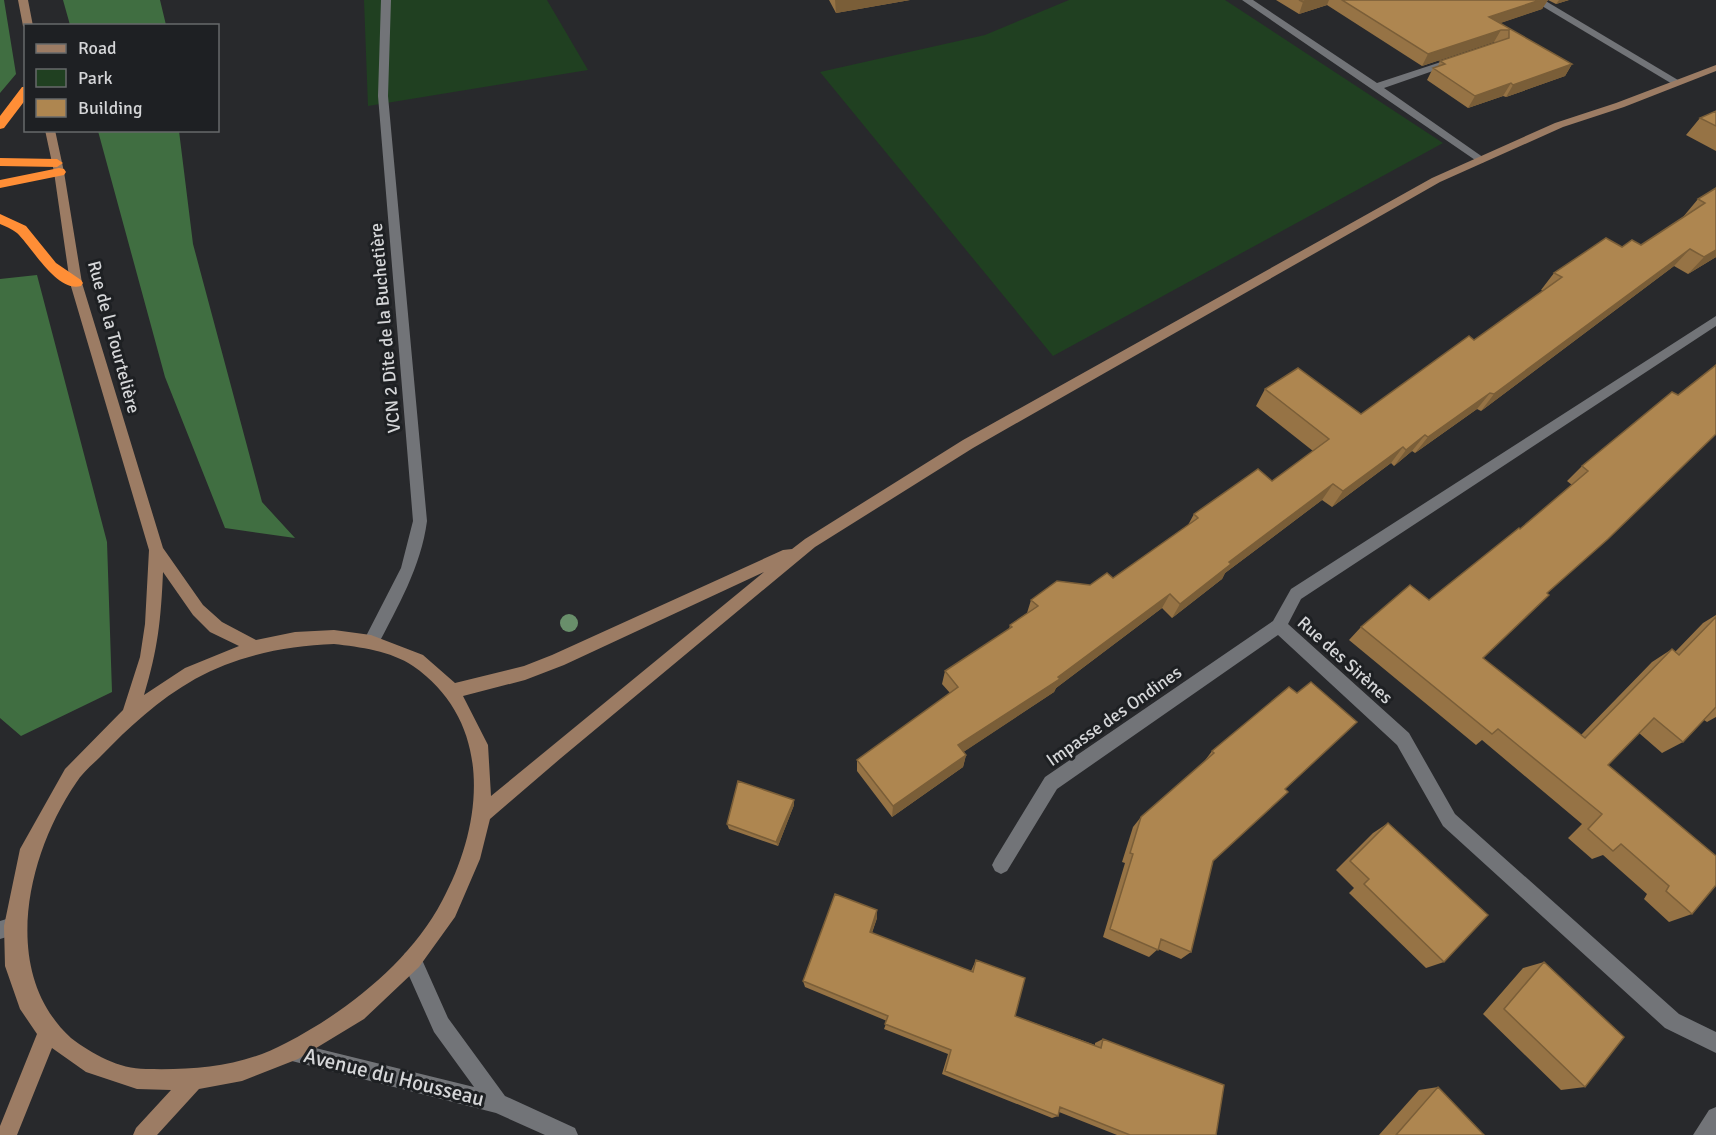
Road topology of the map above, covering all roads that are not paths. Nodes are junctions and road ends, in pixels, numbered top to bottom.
1 (23, 0) edge
2 (386, 0) edge
3 (1247, 0) edge
4 (1537, 0) edge
5 (28, 24) edge
6 (1464, 57) edge
7 (1716, 68) edge
8 (1678, 83) junction
9 (1376, 87) junction
10 (24, 93) edge
11 (0, 125) edge
12 (50, 132) edge
13 (1482, 160) junction
14 (0, 162) edge
15 (58, 167) junction
16 (0, 184) edge
17 (0, 218) edge
18 (76, 283) junction
19 (1716, 320) edge
20 (810, 543) junction
21 (156, 550) junction
22 (1279, 626) junction
23 (371, 642) junction
24 (255, 647) junction
25 (452, 691) junction
26 (130, 714) junction
27 (483, 814) junction
28 (1001, 865) dead end
29 (6, 928) edge
30 (411, 960) junction
31 (48, 1032) junction
32 (1716, 1043) edge
33 (291, 1052) junction
34 (194, 1080) junction
35 (498, 1103) junction
36 (1716, 1117) edge
37 (7, 1135) edge
38 (143, 1135) edge
39 (568, 1135) edge
40 (1703, 1135) edge

1 - 5 main road
2 - 23 street, VCN 2 Dite de la Buchetière
3 - 9 street
4 - 8 street
6 - 9 street
7 - 8 main road
8 - 13 main road
9 - 13 street
10 - 11 highway
12 - 15 main road, Rue de la Tourtelière
13 - 20 main road
14 - 15 highway
15 - 16 highway
15 - 18 main road, Rue de la Tourtelière
17 - 18 highway
18 - 21 main road, Rue de la Tourtelière
19 - 22 street, Rue des Sirènes
20 - 25 main road
20 - 27 main road
21 - 24 main road, Rue de la Tourtelière
21 - 26 main road, Rue de la Tourtelière
22 - 28 street, Impasse des Ondines
22 - 32 street, Rue des Sirènes
23 - 24 main road
23 - 25 main road
24 - 26 main road
25 - 27 main road
26 - 29 main road
27 - 30 main road
29 - 31 main road
30 - 33 main road
30 - 35 street, Avenue du Housseau
31 - 34 main road
31 - 37 main road
33 - 34 main road
33 - 35 street, Avenue du Housseau
34 - 38 main road
35 - 39 street, Avenue du Housseau
36 - 40 street

